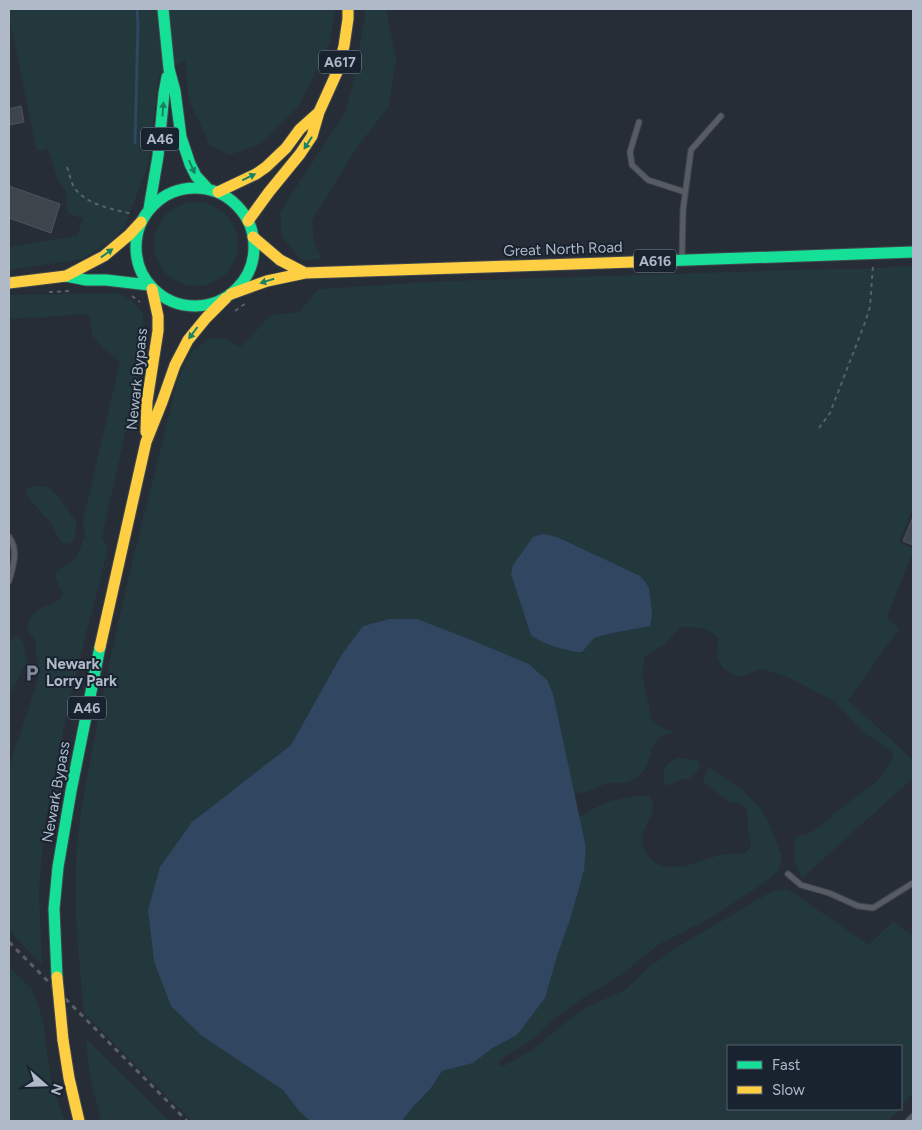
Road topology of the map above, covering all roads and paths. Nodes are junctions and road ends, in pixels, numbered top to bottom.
1 (163, 9) edge
2 (348, 9) edge
3 (169, 69) junction
4 (319, 112) junction
5 (721, 116) dead end
6 (639, 122) dead end
7 (67, 167) dead end
8 (213, 191) junction
9 (685, 192) junction
10 (145, 216) junction
11 (248, 222) junction
12 (253, 237) junction
13 (913, 252) edge
14 (682, 260) junction
15 (874, 263) dead end
16 (304, 272) junction
17 (66, 276) junction
18 (9, 283) edge
19 (150, 287) junction
20 (229, 296) junction
21 (819, 428) dead end
22 (146, 442) junction
23 (9, 537) edge
24 (9, 581) edge
25 (788, 874) dead end
26 (913, 883) edge
27 (913, 1116) edge
28 (79, 1121) edge
29 (908, 1121) edge

1 - 3 main road, A46
2 - 4 main road, A617
3 -> 8 main road, A46
10 -> 3 main road, A46
8 -> 4 main road, A617
4 -> 11 main road, A617
5 - 9 lane
6 - 9 lane
7 - 10 path
8 - 10 main road
8 - 11 main road
9 - 14 lane
17 -> 10 main road
10 - 19 main road
11 - 12 main road
12 - 16 main road, Great North Road / A616
12 - 20 main road
13 - 14 main road, Great North Road / A616
14 - 16 main road, Great North Road / A616
15 - 21 path
16 -> 20 main road, Great North Road / A616
17 - 18 main road
17 - 19 main road
19 - 20 main road
19 - 22 main road, Newark Bypass / A46
20 -> 22 main road, Newark Bypass / A46
22 - 28 main road, Newark Bypass / A46, bridge
23 - 24 lane
25 - 26 lane
27 - 29 lane

